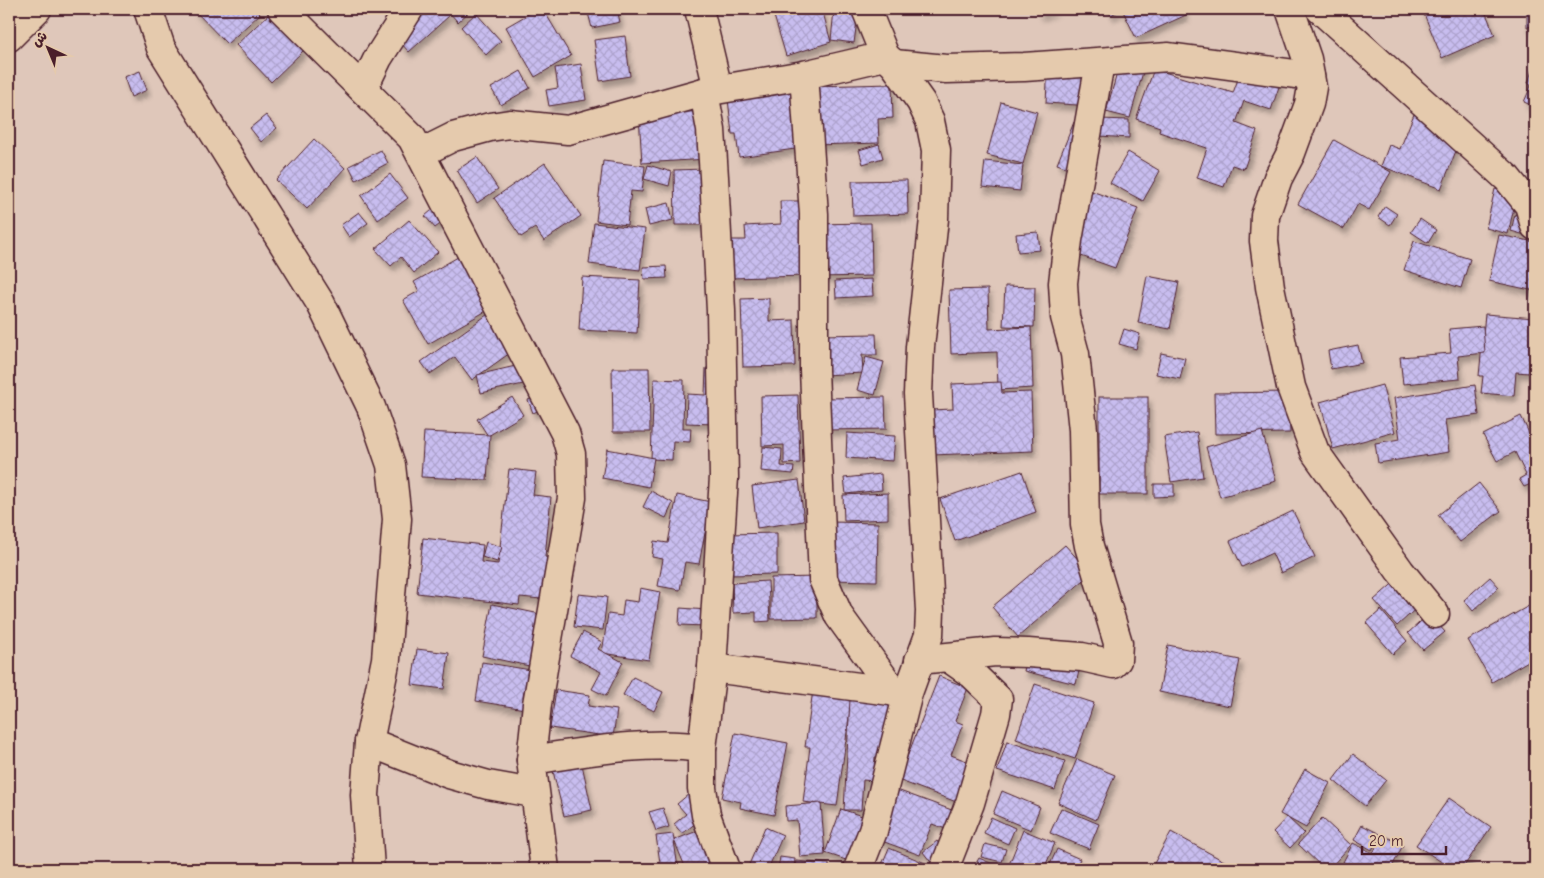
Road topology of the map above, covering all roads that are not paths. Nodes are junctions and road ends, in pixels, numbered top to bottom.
1 (37, 9) edge
2 (148, 9) edge
3 (282, 9) edge
4 (409, 9) edge
5 (699, 9) edge
6 (866, 9) edge
7 (1290, 9) edge
8 (1320, 9) edge
9 (9, 37) edge
10 (890, 60) junction
11 (1100, 63) junction
12 (804, 75) junction
13 (1310, 76) junction
14 (363, 89) junction
15 (711, 90) junction
16 (421, 153) junction
17 (1535, 226) edge
18 (1435, 614) dead end
19 (949, 658) junction
20 (919, 660) junction
21 (712, 668) junction
22 (901, 692) junction
23 (369, 742) junction
24 (702, 748) junction
25 (531, 760) junction
26 (533, 793) junction
27 (370, 869) edge
28 (545, 869) edge
29 (726, 869) edge
30 (858, 869) edge
31 (944, 869) edge

1 - 9 street
2 - 23 street
3 - 14 street
4 - 14 street
5 - 15 street
6 - 10 street
7 - 13 street
8 - 17 street
10 - 11 street
10 - 12 street
10 - 20 street
11 - 13 street
11 - 19 street
12 - 15 street
12 - 22 street
13 - 18 street
14 - 16 street
15 - 16 street
15 - 21 street
16 - 25 street
19 - 20 street
19 - 31 street
20 - 22 street
21 - 22 street
21 - 24 street
22 - 30 street
23 - 26 street
23 - 27 street
24 - 25 street
24 - 29 street
25 - 26 street
26 - 28 street

